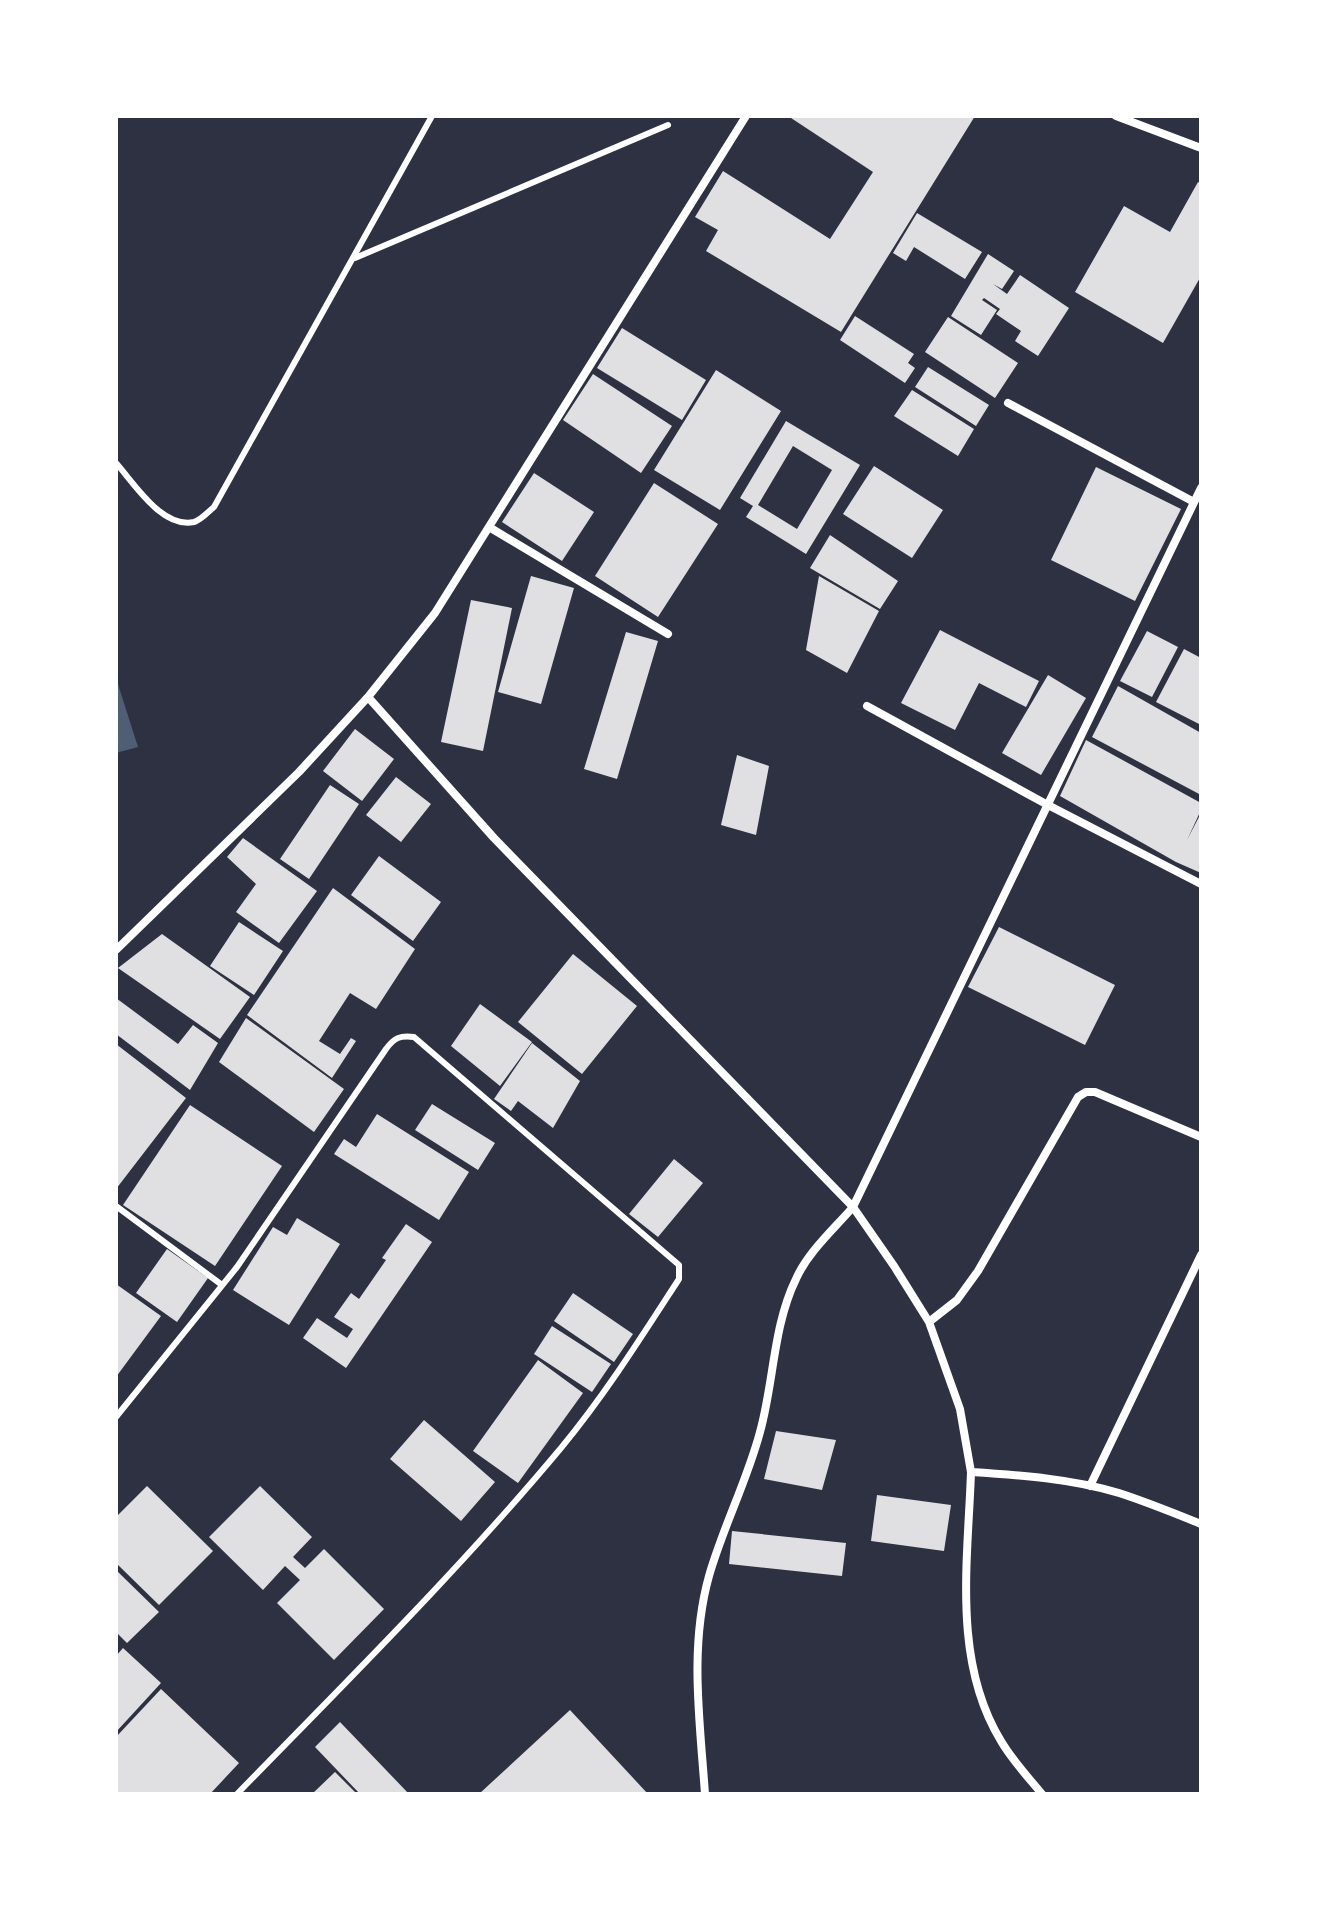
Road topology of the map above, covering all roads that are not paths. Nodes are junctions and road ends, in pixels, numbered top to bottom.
1 (432, 116) edge
2 (746, 116) edge
3 (1116, 116) edge
4 (668, 125) dead end
5 (1201, 148) edge
6 (352, 259) junction
7 (1008, 403) dead end
8 (116, 463) edge
9 (1201, 488) edge
10 (1194, 502) junction
11 (489, 527) junction
12 (668, 634) dead end
13 (368, 697) junction
14 (867, 706) dead end
15 (1046, 804) junction
16 (1201, 884) edge
17 (116, 950) edge
18 (1201, 1137) edge
19 (116, 1206) edge
20 (853, 1207) junction
21 (1201, 1255) edge
22 (222, 1285) junction
23 (929, 1322) junction
24 (116, 1417) edge
25 (971, 1472) junction
26 (1090, 1486) junction
27 (1201, 1524) edge
28 (237, 1794) edge
29 (705, 1794) edge
30 (1042, 1794) edge

1 - 6 lane
2 - 11 street
3 - 5 street
4 - 6 lane
6 - 8 lane
7 - 10 street
9 - 10 street
10 - 15 street
11 - 12 street
11 - 13 street
13 - 17 street
13 - 20 street
14 - 15 street
15 - 16 street
15 - 20 street
18 - 23 street
19 - 22 lane
20 - 23 street
20 - 29 street
21 - 26 street
22 - 24 lane
22 - 28 lane
23 - 25 street
25 - 26 street
25 - 30 street
26 - 27 street

